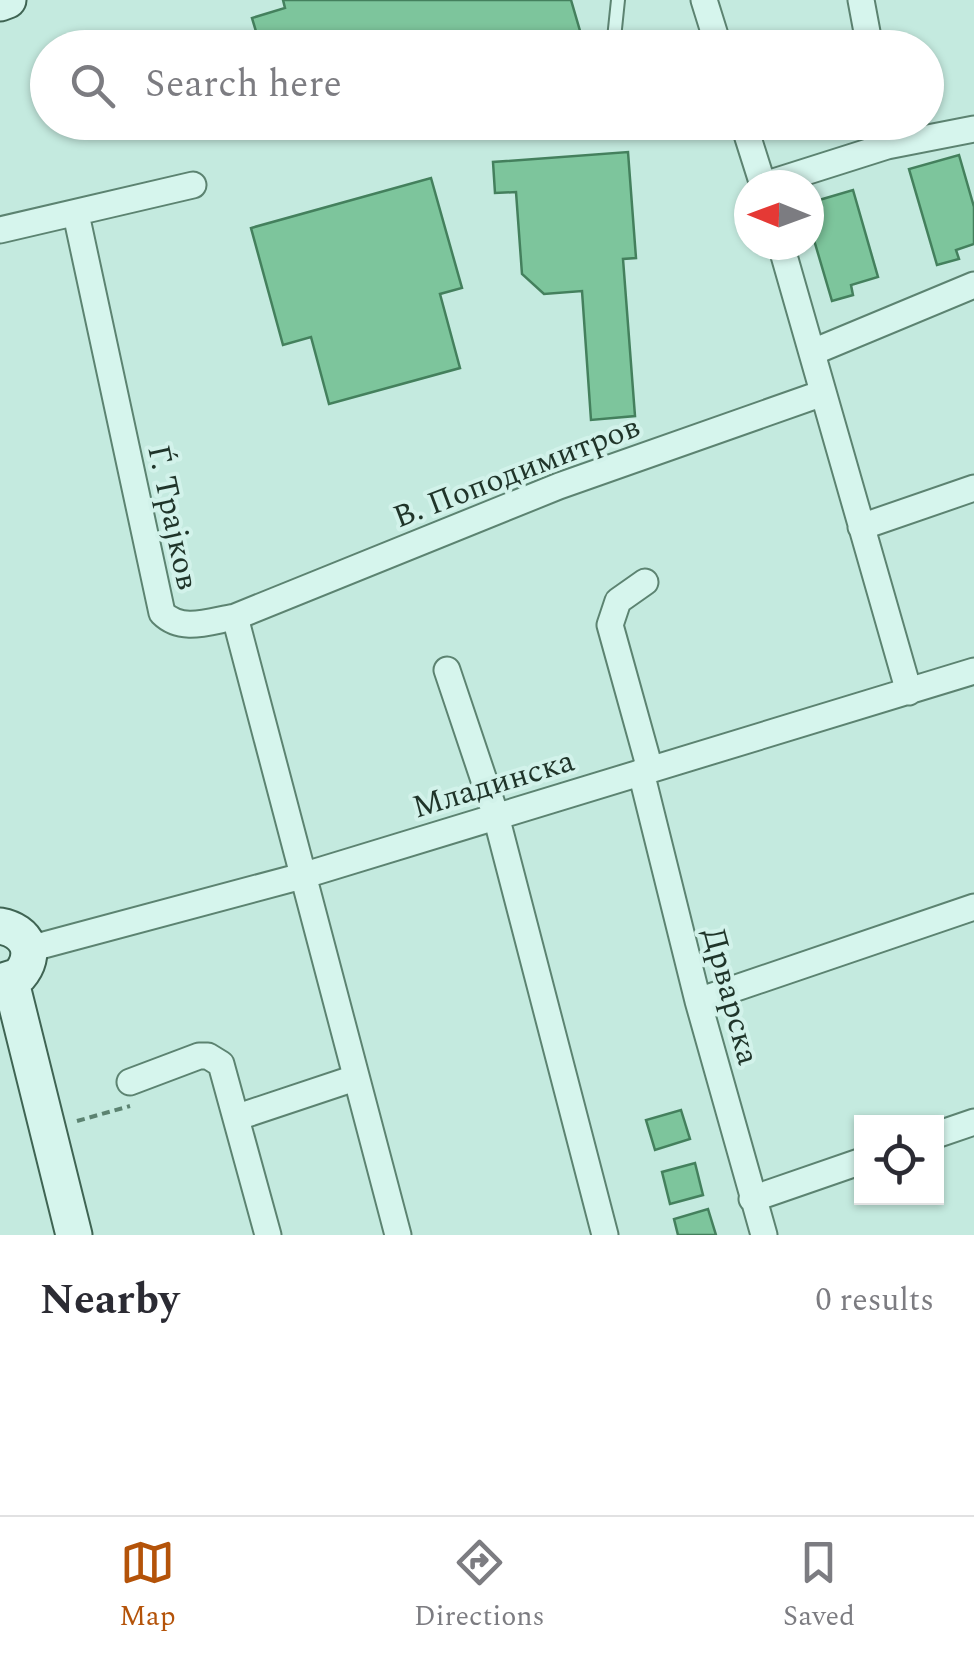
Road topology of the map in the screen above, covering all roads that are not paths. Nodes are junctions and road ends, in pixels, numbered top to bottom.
1 (8, 0) edge
2 (618, 0) edge
3 (704, 0) edge
4 (862, 0) edge
5 (0, 3) edge
6 (616, 30) edge
7 (713, 30) edge
8 (867, 30) edge
9 (974, 129) edge
10 (944, 131) edge
11 (749, 140) edge
12 (871, 140) edge
13 (759, 170) edge
14 (800, 170) edge
15 (193, 185) dead end
16 (76, 214) junction
17 (0, 230) edge
18 (785, 260) edge
19 (974, 285) edge
20 (813, 352) junction
21 (823, 392) junction
22 (974, 488) edge
23 (861, 527) junction
24 (646, 582) dead end
25 (235, 618) junction
26 (447, 670) dead end
27 (974, 671) edge
28 (909, 692) junction
29 (646, 770) junction
30 (496, 816) junction
31 (302, 876) junction
32 (974, 907) edge
33 (0, 925) edge
34 (29, 950) junction
35 (5, 982) edge
36 (698, 1000) junction
37 (0, 1016) edge
38 (356, 1078) junction
39 (130, 1082) road end
40 (238, 1117) junction
41 (974, 1122) edge
42 (944, 1132) edge
43 (854, 1164) edge
44 (752, 1199) junction
45 (53, 1235) edge
46 (74, 1235) edge
47 (268, 1235) edge
48 (398, 1235) edge
49 (604, 1235) edge
50 (764, 1235) edge

1 - 5 main road
2 - 6 lane
3 - 7 street
4 - 8 street
9 - 10 street
11 - 13 street
12 - 14 street
15 - 16 street
16 - 17 street
16 - 25 street, Ѓ. Трајков
18 - 20 street
19 - 20 street
20 - 21 street
21 - 23 street
21 - 25 street, В. Поподимитров
22 - 23 street
23 - 28 street
24 - 29 street, Дрварска
25 - 31 street, Ѓ. Трајков
26 - 30 street
27 - 28 street, Младинска
28 - 29 street, Младинска
29 - 30 street, Младинска
29 - 36 street, Дрварска
30 - 31 street, Младинска
30 - 49 street
31 - 34 street, Младинска
31 - 38 street, Ѓ. Трајков
32 - 36 street
33 - 34 main road
34 - 35 main road
35 - 46 main road
36 - 44 street, Дрварска
37 - 45 main road
38 - 40 street
38 - 48 street, Ѓ. Трајков
39 - 40 street
40 - 47 street
41 - 42 street
43 - 44 street
44 - 50 street, Дрварска

